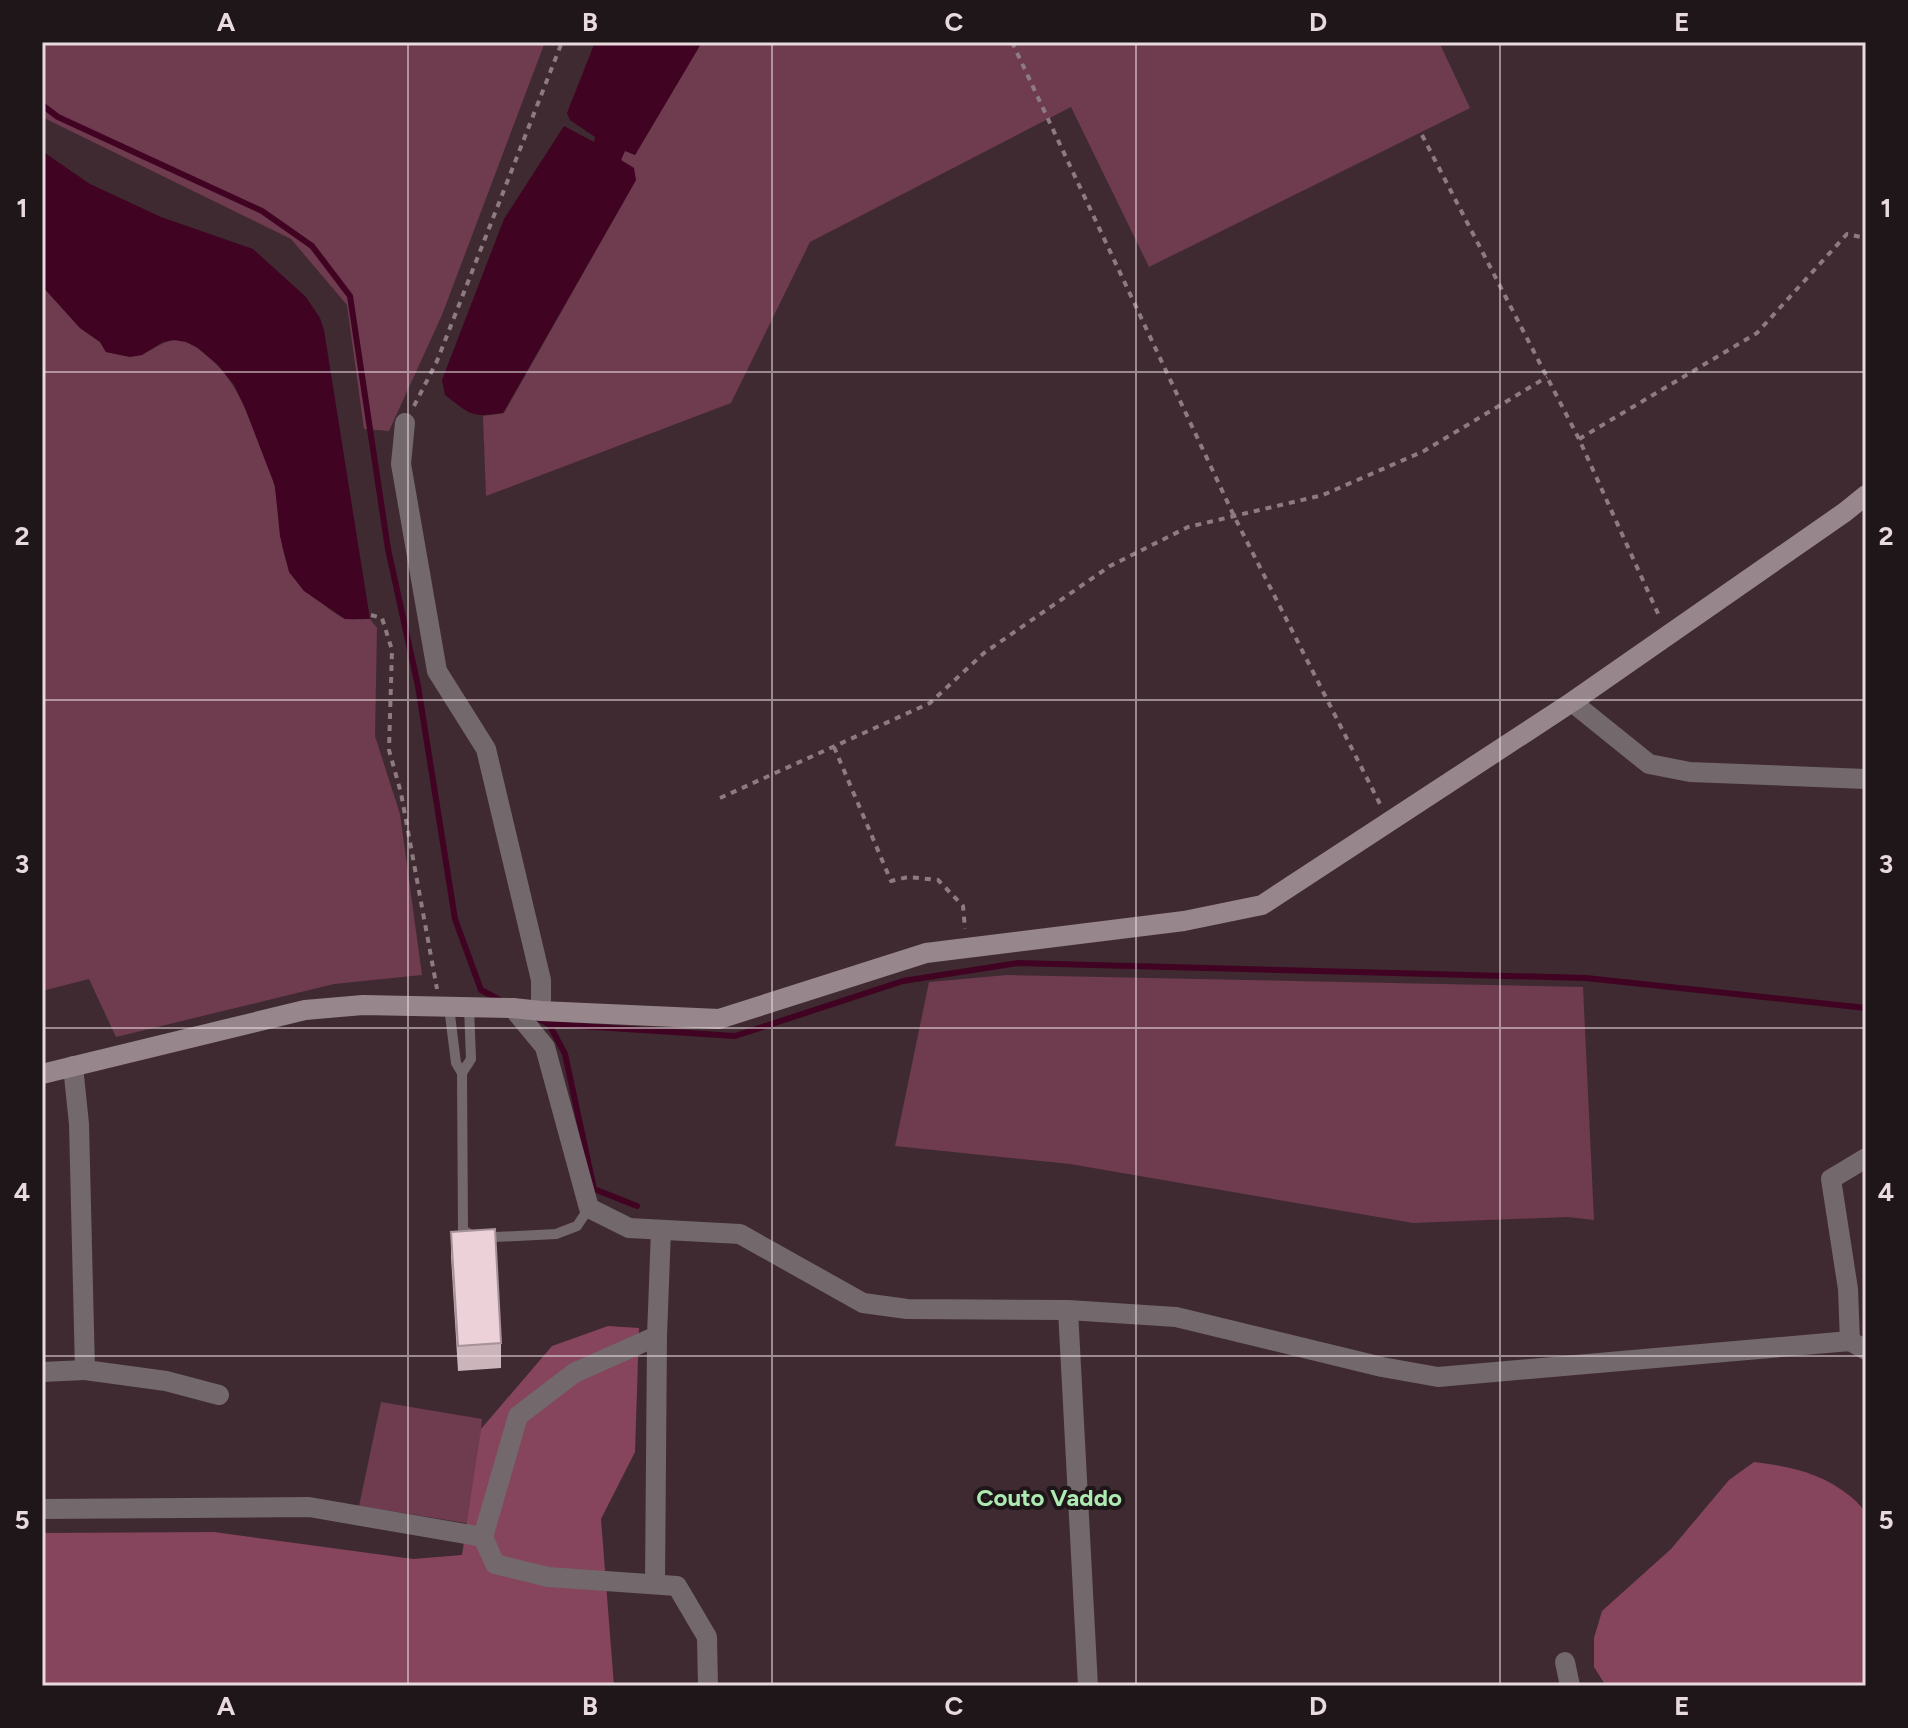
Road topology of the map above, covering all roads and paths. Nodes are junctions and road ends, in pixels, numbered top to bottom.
1 (562, 42) edge
2 (1012, 42) edge
3 (1422, 135) dead end
4 (1866, 238) edge
5 (1547, 377) junction
6 (405, 423) joint
7 (1579, 439) junction
8 (1866, 495) edge
9 (1234, 516) junction
10 (371, 615) dead end
11 (1668, 635) junction
12 (1572, 702) junction
13 (834, 747) junction
14 (1866, 779) edge
15 (720, 798) dead end
16 (1389, 823) junction
17 (968, 947) junction
18 (453, 1007) junction
19 (514, 1008) junction
20 (539, 1011) junction
21 (73, 1066) junction
22 (462, 1073) junction
23 (42, 1074) edge
24 (1866, 1158) edge
25 (589, 1208) junction
26 (661, 1230) junction
27 (1068, 1310) junction
28 (657, 1336) junction
29 (1858, 1346) edge
30 (85, 1370) junction
31 (42, 1372) edge
32 (219, 1395) dead end
33 (42, 1509) edge
34 (483, 1537) junction
35 (655, 1584) junction
36 (1565, 1662) dead end
37 (708, 1686) edge
38 (1088, 1686) edge
39 (1570, 1686) edge

1 - 6 path
2 - 9 path
3 - 5 path
4 - 7 path
5 - 7 path
5 - 9 path
6 - 20 street
7 - 11 path
8 - 11 street
9 - 13 path
9 - 16 path
10 - 18 path
11 - 12 street
12 - 14 street
12 - 16 street
13 - 15 path
13 - 17 path
16 - 17 street
17 - 20 street
18 - 19 street
18 - 21 street
18 - 22 lane
18 - 22 lane
19 - 20 street
19 - 25 street
21 - 23 street
21 - 30 street
22 - 25 lane
24 - 29 street
25 - 26 street
26 - 27 street
26 - 28 street
27 - 29 street
27 - 38 street
28 - 34 street
28 - 35 street
30 - 31 street
30 - 32 street
33 - 34 street
34 - 35 street
35 - 37 street
36 - 39 street

